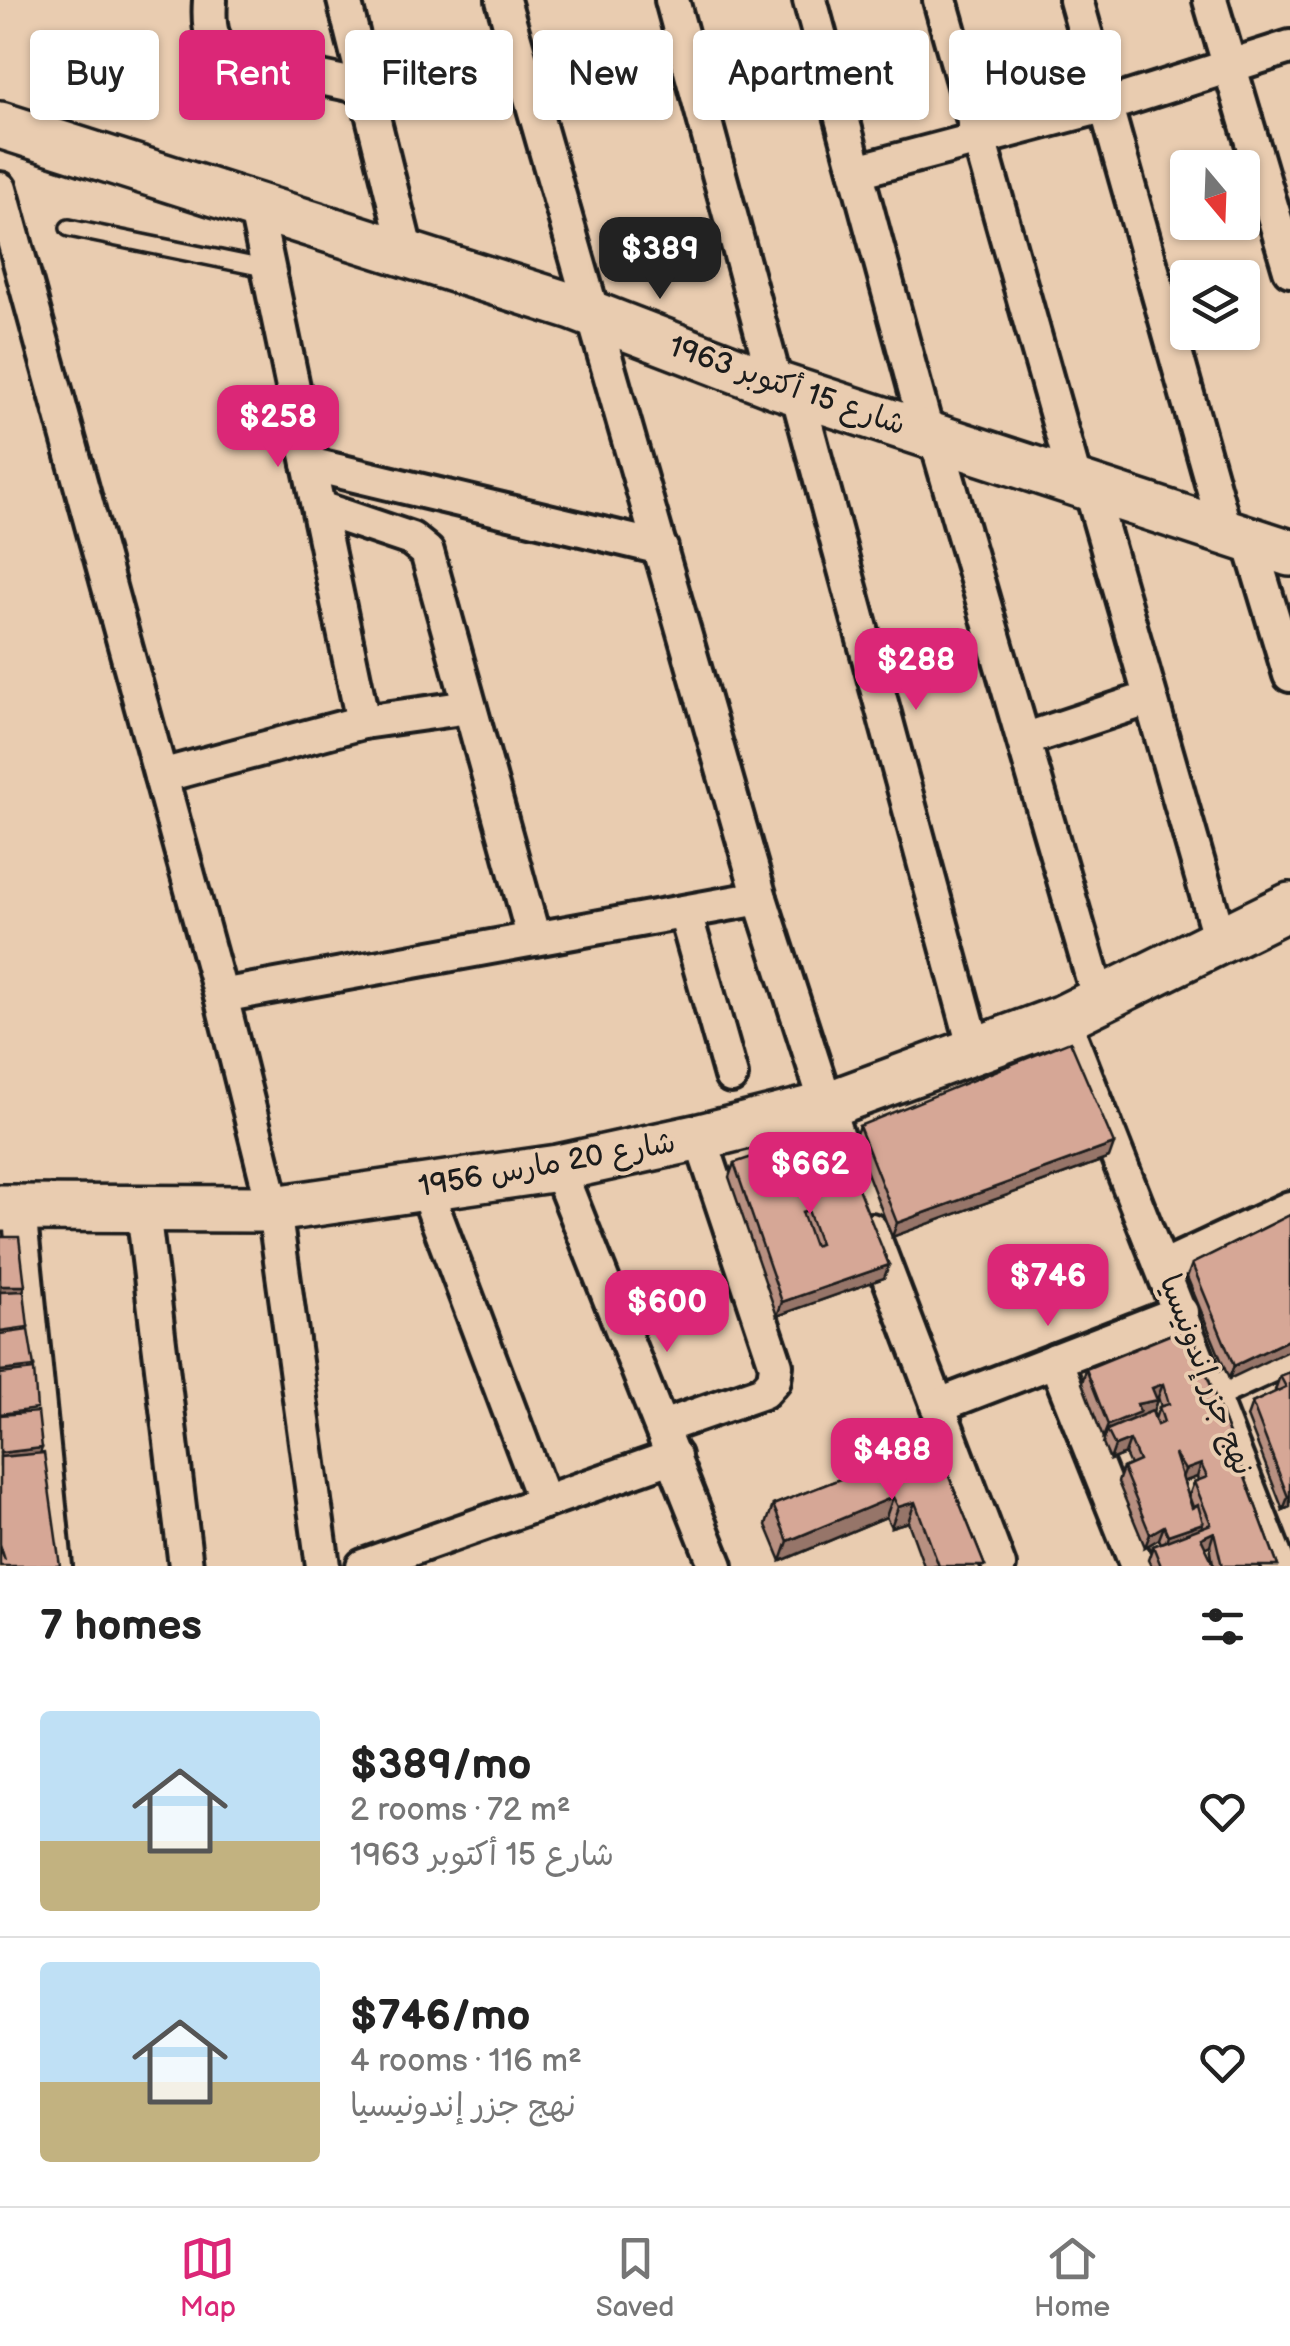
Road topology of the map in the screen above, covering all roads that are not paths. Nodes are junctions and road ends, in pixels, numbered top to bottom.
1 (210, 0) edge
2 (344, 0) edge
3 (504, 0) edge
4 (672, 0) edge
5 (810, 0) edge
6 (940, 0) edge
7 (1076, 0) edge
8 (1210, 0) edge
9 (352, 30) edge
10 (1085, 30) edge
11 (1290, 47) edge
12 (1230, 66) junction
13 (345, 83) edge
14 (1121, 101) edge
15 (376, 120) edge
16 (1046, 120) edge
17 (1112, 120) edge
18 (0, 125) edge
19 (976, 137) junction
20 (857, 171) junction
21 (0, 189) edge
22 (256, 205) junction
23 (69, 228) dead end
24 (408, 254) junction
25 (269, 269) junction
26 (1290, 270) edge
27 (596, 318) junction
28 (786, 389) junction
29 (932, 437) junction
30 (309, 464) junction
31 (1084, 488) junction
32 (319, 508) junction
33 (1255, 543) edge
34 (661, 548) junction
35 (1290, 675) edge
36 (1147, 699) junction
37 (469, 707) junction
38 (363, 722) junction
39 (1024, 740) junction
40 (161, 776) junction
41 (760, 898) junction
42 (1290, 906) edge
43 (685, 913) junction
44 (534, 940) junction
45 (1220, 940) junction
46 (221, 996) junction
47 (1081, 1009) junction
48 (975, 1050) junction
49 (731, 1076) dead end
50 (824, 1106) junction
51 (700, 1137) junction
52 (558, 1168) junction
53 (425, 1186) junction
54 (1290, 1208) edge
55 (9, 1209) edge
56 (274, 1209) junction
57 (143, 1210) junction
58 (1163, 1267) junction
59 (1182, 1312) junction
60 (1290, 1357) edge
61 (1056, 1360) junction
62 (1214, 1392) junction
63 (938, 1406) junction
64 (668, 1442) junction
65 (544, 1502) junction
66 (1277, 1520) edge
67 (56, 1566) edge
68 (186, 1566) edge
69 (324, 1566) edge
70 (364, 1566) edge
71 (716, 1566) edge
72 (1000, 1566) edge
73 (1137, 1566) edge
74 (1280, 1566) edge

1 - 13 street
2 - 9 street
3 - 27 street
4 - 28 street
5 - 20 street, نهج جزر إندونيسيا
6 - 19 street
7 - 10 street
8 - 12 street
11 - 12 street
12 - 14 street
12 - 26 street
15 - 24 street
16 - 19 street
17 - 33 street
18 - 22 street, شارع 15 أكتوبر 1963
19 - 20 street
19 - 31 street
20 - 29 street, نهج جزر إندونيسيا
21 - 40 street
22 - 24 street, شارع 15 أكتوبر 1963
22 - 25 street
23 - 25 lane
24 - 27 street, شارع 15 أكتوبر 1963
25 - 30 street
27 - 28 street, شارع 15 أكتوبر 1963
27 - 34 street
28 - 29 street, شارع 15 أكتوبر 1963
28 - 48 street
29 - 31 street, شارع 15 أكتوبر 1963
29 - 39 street, نهج جزر إندونيسيا
30 - 32 street
30 - 34 street
31 - 33 street, شارع 15 أكتوبر 1963
31 - 36 street
32 - 37 street
32 - 38 street
33 - 35 street
34 - 41 street
36 - 39 street
36 - 45 street
37 - 38 street
37 - 44 street
38 - 40 street
39 - 47 street, نهج جزر إندونيسيا
40 - 46 street
41 - 43 street
41 - 50 street
42 - 45 street, شارع 20 مارس 1956
43 - 44 street
43 - 49 street
44 - 46 street
45 - 47 street, شارع 20 مارس 1956
46 - 56 street
47 - 48 street, شارع 20 مارس 1956
47 - 58 street, نهج جزر إندونيسيا
48 - 50 street, شارع 20 مارس 1956
50 - 51 street, شارع 20 مارس 1956
50 - 63 street
51 - 52 street, شارع 20 مارس 1956
51 - 64 street
52 - 53 street, شارع 20 مارس 1956
52 - 64 street
53 - 56 street, شارع 20 مارس 1956
53 - 65 street
54 - 58 street
55 - 57 street, شارع 20 مارس 1956
55 - 67 street
56 - 57 street, شارع 20 مارس 1956
56 - 69 street
57 - 68 street
58 - 59 street, نهج جزر إندونيسيا
59 - 61 street
59 - 62 street, نهج جزر إندونيسيا
60 - 62 street
61 - 63 street
61 - 73 street
62 - 66 street, نهج جزر إندونيسيا
63 - 72 street
64 - 65 street
64 - 71 street
65 - 70 street
66 - 74 street, نهج جزر إندونيسيا

